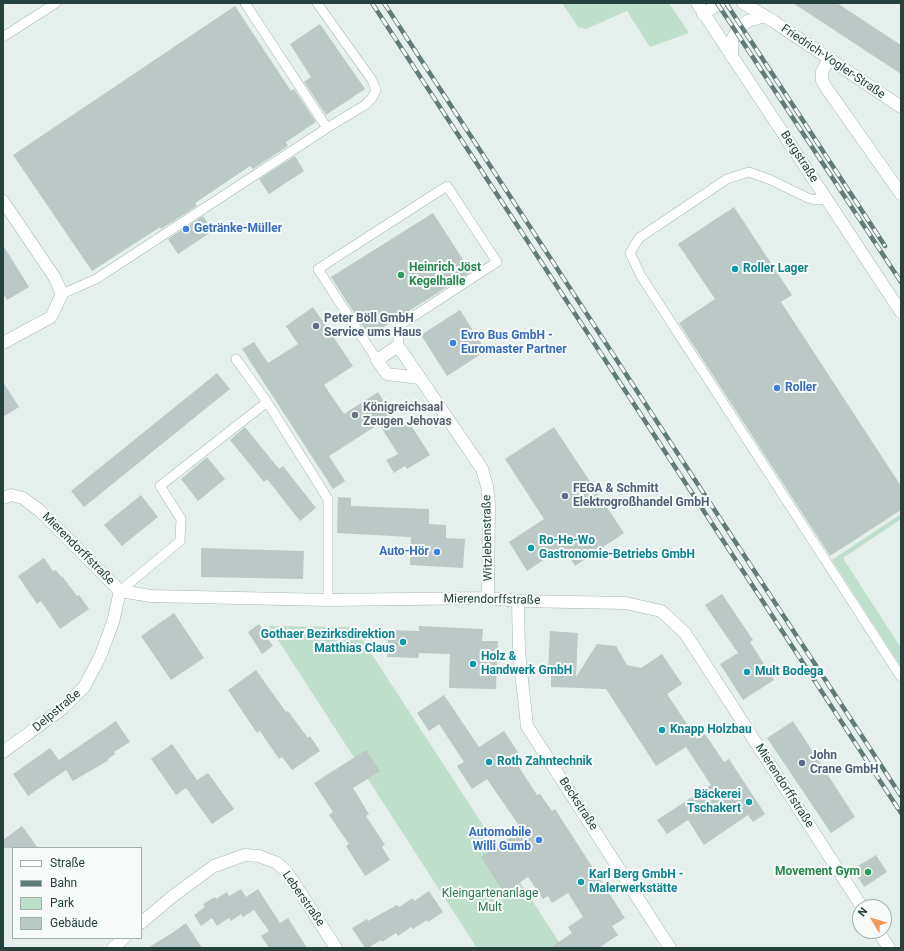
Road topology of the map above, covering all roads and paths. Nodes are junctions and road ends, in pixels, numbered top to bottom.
1 (56, 3) edge
2 (245, 3) edge
3 (317, 3) edge
4 (696, 3) edge
5 (720, 3) edge
6 (743, 3) edge
7 (704, 14) junction
8 (765, 16) junction
9 (3, 37) edge
10 (732, 57) junction
11 (829, 58) junction
12 (901, 107) edge
13 (327, 128) junction
14 (901, 194) edge
15 (825, 197) junction
16 (3, 201) edge
17 (62, 294) junction
18 (901, 312) edge
19 (3, 343) edge
20 (398, 346) junction
21 (236, 359) dead end
22 (377, 360) junction
23 (420, 378) junction
24 (267, 402) junction
25 (3, 498) edge
26 (120, 591) junction
27 (488, 598) junction
28 (328, 600) junction
29 (518, 601) junction
30 (901, 677) edge
31 (3, 752) edge
32 (857, 899) edge
33 (142, 922) edge
34 (123, 939) edge
35 (883, 939) edge
36 (113, 948) edge
37 (336, 948) edge
38 (670, 948) edge
39 (888, 948) edge

1 - 9 lane
2 - 13 lane
3 - 13 lane
4 - 7 street, Bergstraße
5 - 7 street
6 - 8 street, Friedrich-Vogler-Straße
7 - 10 street, Bergstraße
8 - 10 street
8 - 11 street, Friedrich-Vogler-Straße
10 - 15 street, Bergstraße
11 - 12 street, Friedrich-Vogler-Straße
11 - 14 street
13 - 17 lane
15 - 18 street, Bergstraße
15 - 30 lane
16 - 17 street
17 - 19 street
20 - 22 street
20 - 22 lane
20 - 23 street, Witzlebenstraße
21 - 24 lane
22 - 23 street
23 - 27 street, Witzlebenstraße
24 - 26 lane
24 - 28 lane
25 - 26 street, Mierendorffstraße
26 - 28 street, Mierendorffstraße
26 - 31 street, Delpstraße
27 - 28 street, Mierendorffstraße
27 - 29 street, Mierendorffstraße
29 - 32 street, Mierendorffstraße
29 - 38 street, Beckstraße
33 - 37 street, Leberstraße
34 - 36 street
35 - 39 street

